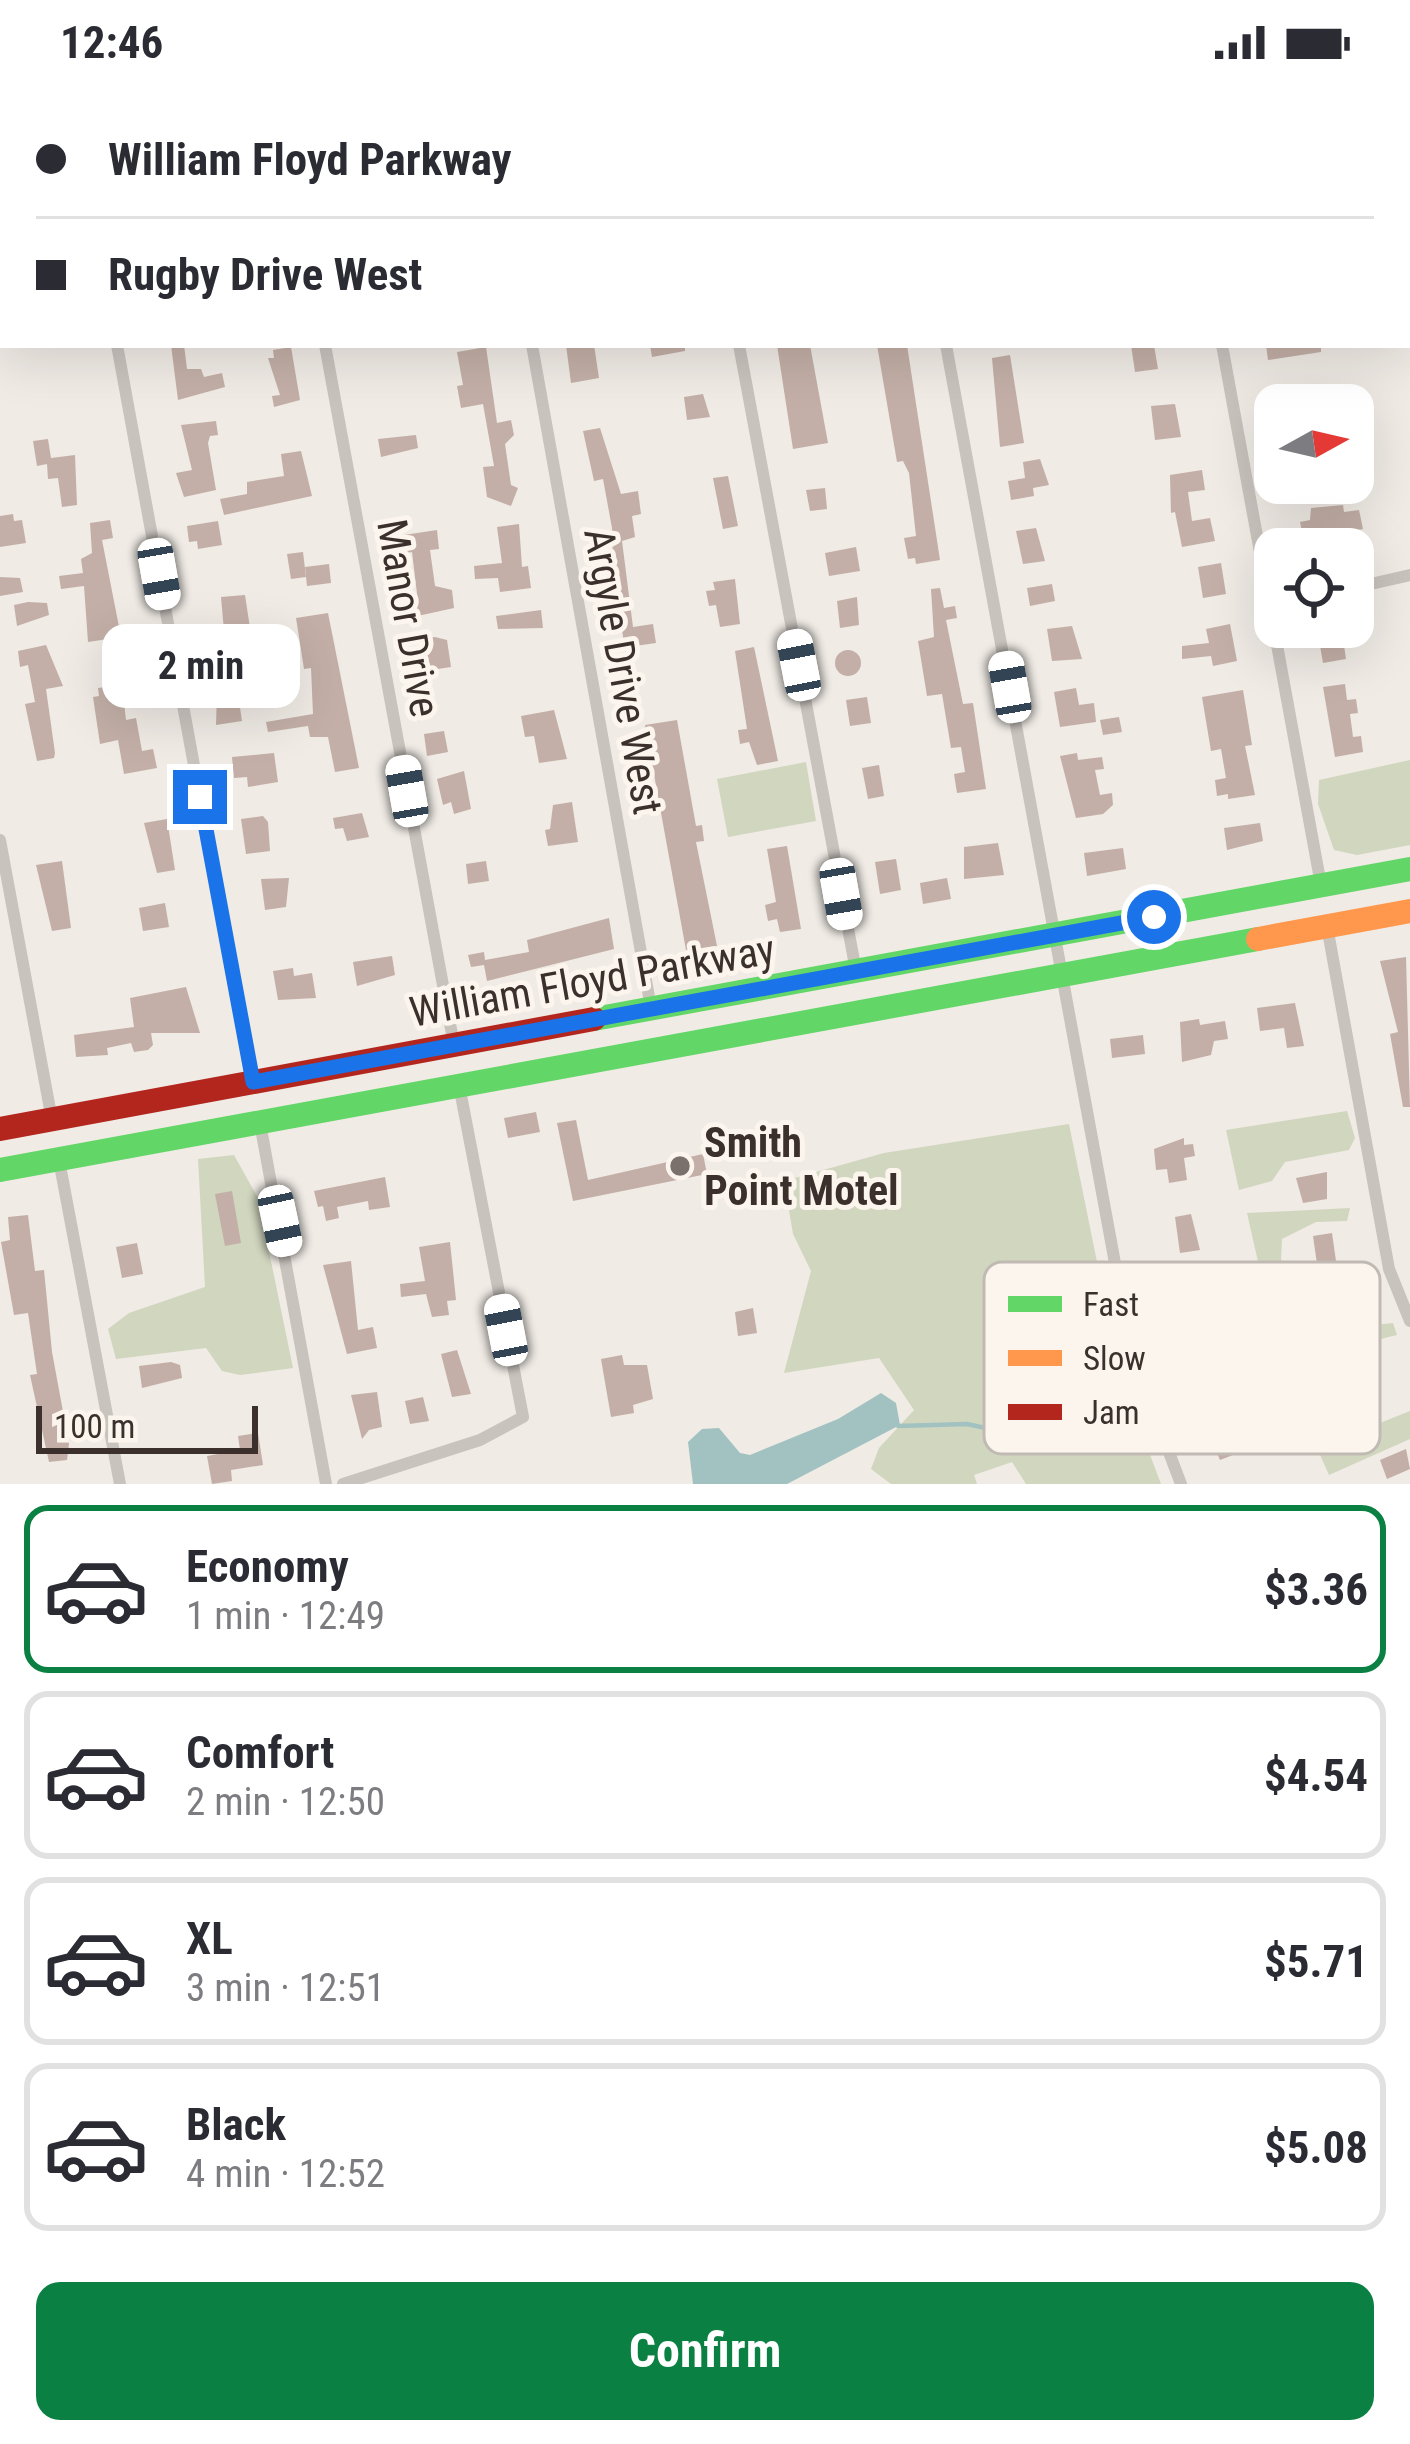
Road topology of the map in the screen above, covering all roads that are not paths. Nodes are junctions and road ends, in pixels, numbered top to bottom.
1 (118, 348) edge
2 (326, 348) edge
3 (533, 348) edge
4 (740, 348) edge
5 (947, 348) edge
6 (1223, 348) edge
7 (1257, 528) edge
8 (1410, 575) edge
9 (1374, 583) edge
10 (1279, 648) edge
11 (0, 840) edge
12 (1410, 869) edge
13 (1321, 886) junction
14 (1410, 911) edge
15 (1327, 926) junction
16 (1055, 935) junction
17 (856, 971) junction
18 (1063, 976) junction
19 (651, 1010) junction
20 (454, 1046) junction
21 (253, 1082) junction
22 (459, 1085) junction
23 (52, 1120) junction
24 (260, 1123) junction
25 (0, 1129) edge
26 (59, 1160) junction
27 (0, 1170) edge
28 (1116, 1262) edge
29 (1410, 1321) edge
30 (1170, 1454) edge
31 (120, 1484) edge
32 (326, 1484) edge
33 (344, 1484) edge
34 (1181, 1484) edge

1 - 21 street
2 - 20 street, Manor Drive
3 - 19 street, Argyle Drive West
4 - 17 street
5 - 16 street
6 - 7 street
8 - 9 street
10 - 13 street
11 - 23 street
12 - 13 highway, William Floyd Parkway
13 - 16 highway, William Floyd Parkway
14 - 15 highway, William Floyd Parkway
15 - 18 highway, William Floyd Parkway
15 - 29 street
16 - 17 highway, William Floyd Parkway
16 - 18 street
17 - 19 highway, William Floyd Parkway
18 - 22 highway, William Floyd Parkway
18 - 28 street
19 - 20 highway, William Floyd Parkway
20 - 21 highway, William Floyd Parkway
21 - 23 highway, William Floyd Parkway
22 - 24 highway, William Floyd Parkway
22 - 33 street
23 - 25 highway, William Floyd Parkway
24 - 26 highway, William Floyd Parkway
24 - 32 street
26 - 27 highway, William Floyd Parkway
26 - 31 street
30 - 34 street

